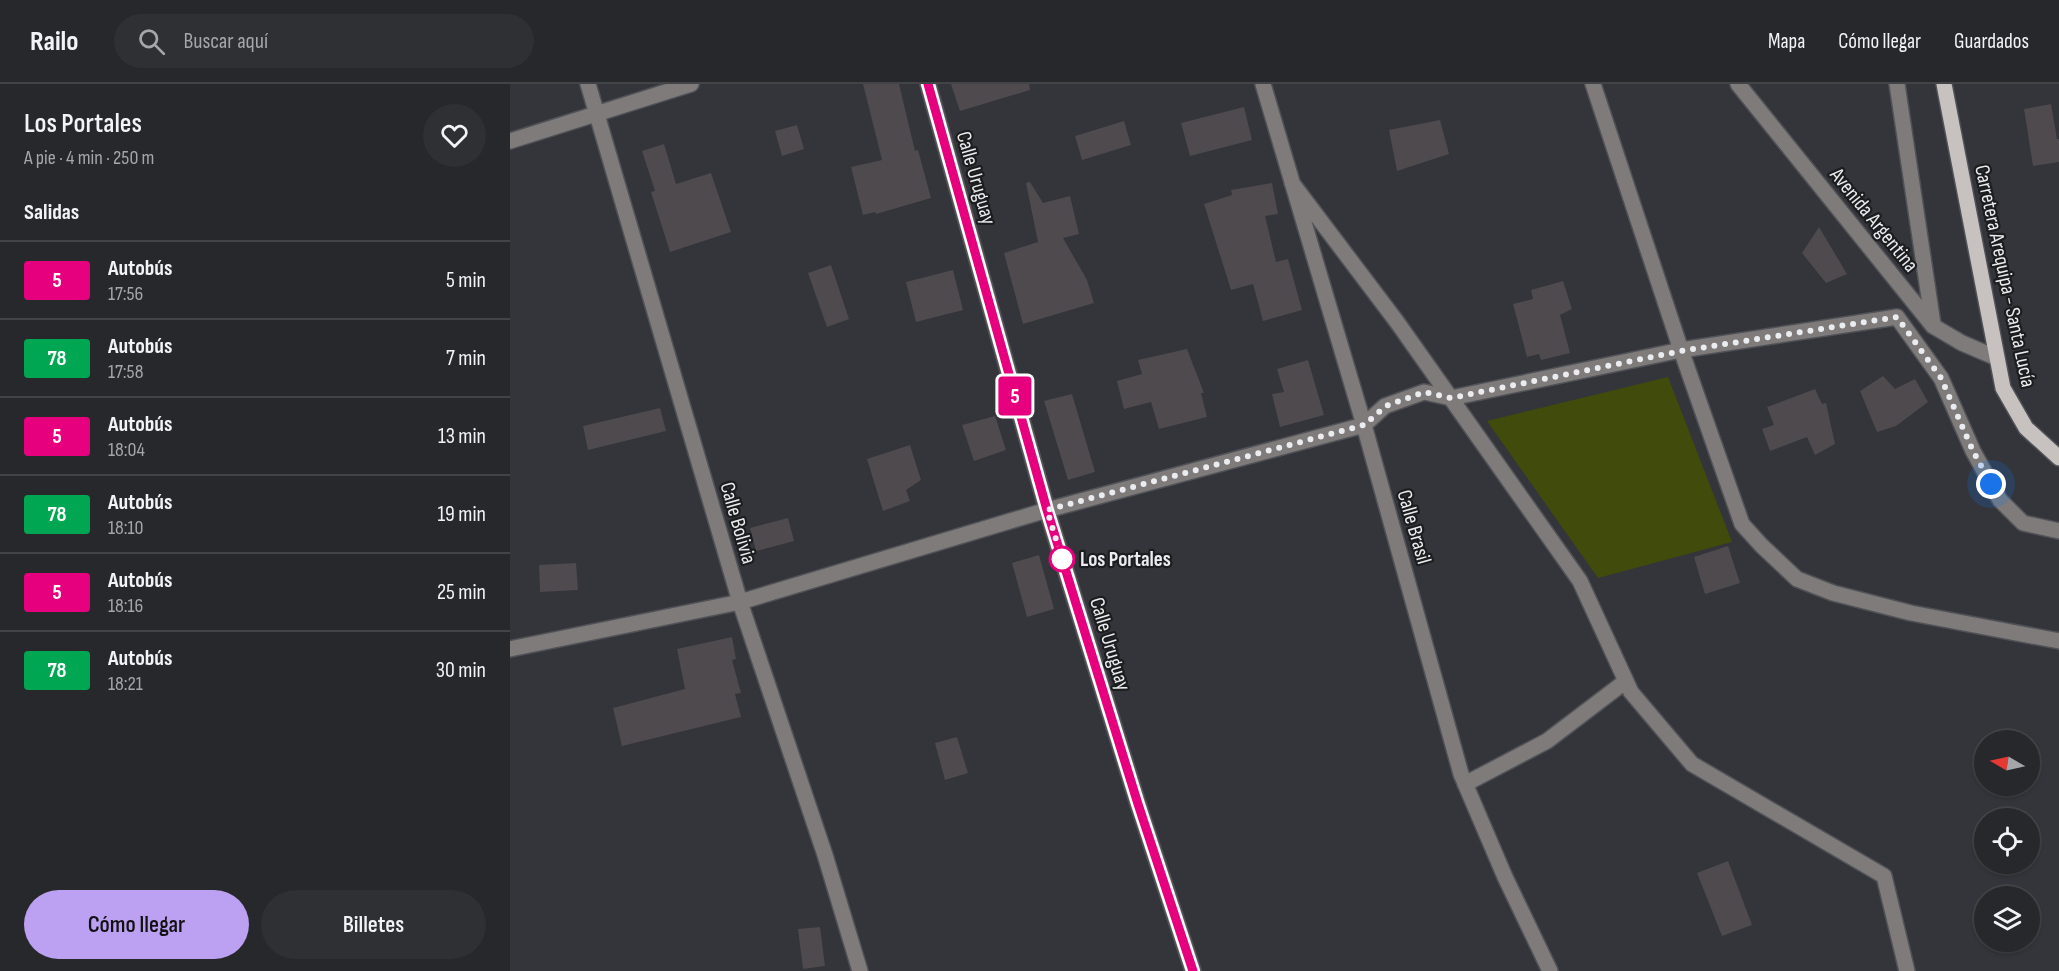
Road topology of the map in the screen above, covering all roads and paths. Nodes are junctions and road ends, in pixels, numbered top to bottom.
1 (588, 84) edge
2 (691, 84) edge
3 (928, 84) edge
4 (1263, 84) edge
5 (1593, 84) edge
6 (1738, 84) edge
7 (1896, 84) edge
8 (1944, 84) edge
9 (597, 115) junction
10 (510, 141) edge
11 (1292, 183) junction
12 (1933, 326) junction
13 (1681, 351) junction
14 (1997, 358) junction
15 (1451, 398) junction
16 (1364, 425) junction
17 (2059, 458) edge
18 (1047, 510) junction
19 (2059, 531) edge
20 (740, 602) junction
21 (2059, 641) edge
22 (510, 649) edge
23 (1626, 681) junction
24 (1465, 784) junction
25 (860, 971) edge
26 (1193, 971) edge
27 (1550, 971) edge
28 (1907, 971) edge

1 - 9 street, Calle Bolivia
2 - 9 street
3 - 18 street, Calle Uruguay
4 - 11 street, Calle Brasil
5 - 13 street
6 - 12 street, Avenida Argentina
7 - 12 street
8 - 14 main road, Carretera Arequipa - Santa Lucía
9 - 10 street
9 - 20 street, Calle Bolivia
11 - 15 street
11 - 16 street, Calle Brasil
12 - 14 street, Avenida Argentina
13 - 15 street
13 - 19 street
13 - 21 street
14 - 17 main road, Carretera Arequipa - Santa Lucía
15 - 16 street
15 - 23 street
16 - 18 street
16 - 24 street, Calle Brasil
18 - 20 street
18 - 26 street, Calle Uruguay
20 - 22 street
20 - 25 street, Calle Bolivia
23 - 24 street
23 - 28 street
24 - 27 street, Calle Brasil

